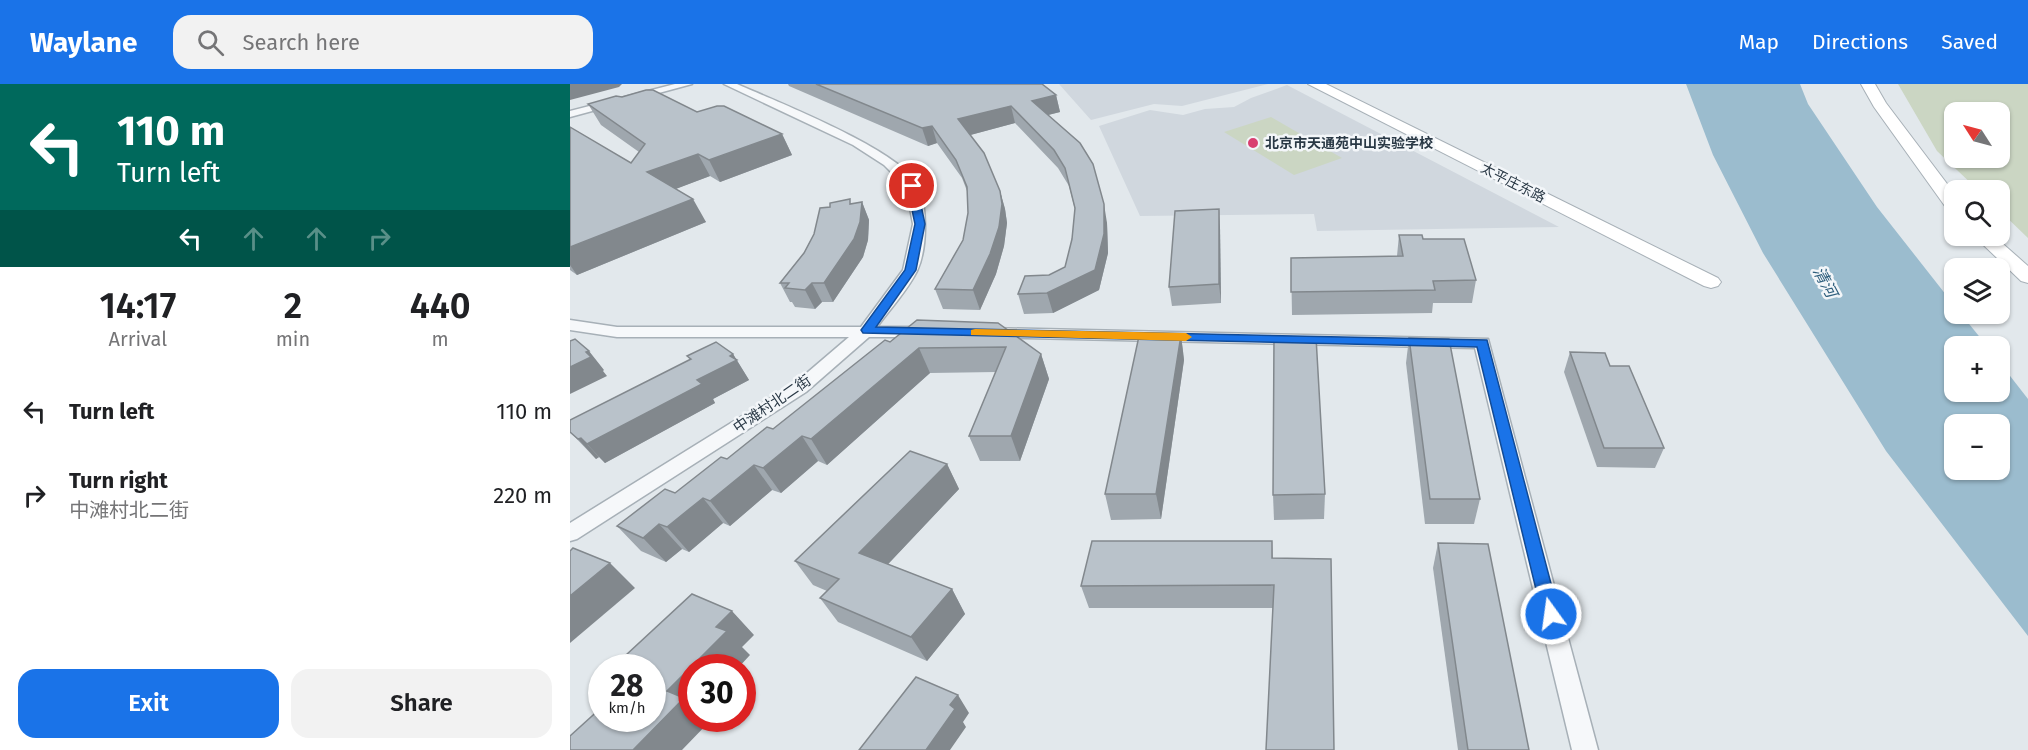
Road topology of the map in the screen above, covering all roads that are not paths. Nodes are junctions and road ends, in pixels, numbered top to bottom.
1 (687, 84) edge
2 (729, 84) edge
3 (1315, 84) edge
4 (1868, 84) edge
5 (570, 114) edge
6 (1944, 192) edge
7 (1994, 246) edge
8 (2028, 277) edge
9 (1711, 282) dead end
10 (570, 325) edge
11 (867, 330) junction
12 (950, 332) edge
13 (974, 333) edge
14 (570, 534) edge
15 (1585, 750) edge

1 - 5 street
2 - 11 street, 中滩村北二街
3 - 9 street, 太平庄东路
4 - 6 street
7 - 8 street
10 - 11 street
11 - 12 street
11 - 14 street, 中滩村北二街
13 - 15 street

